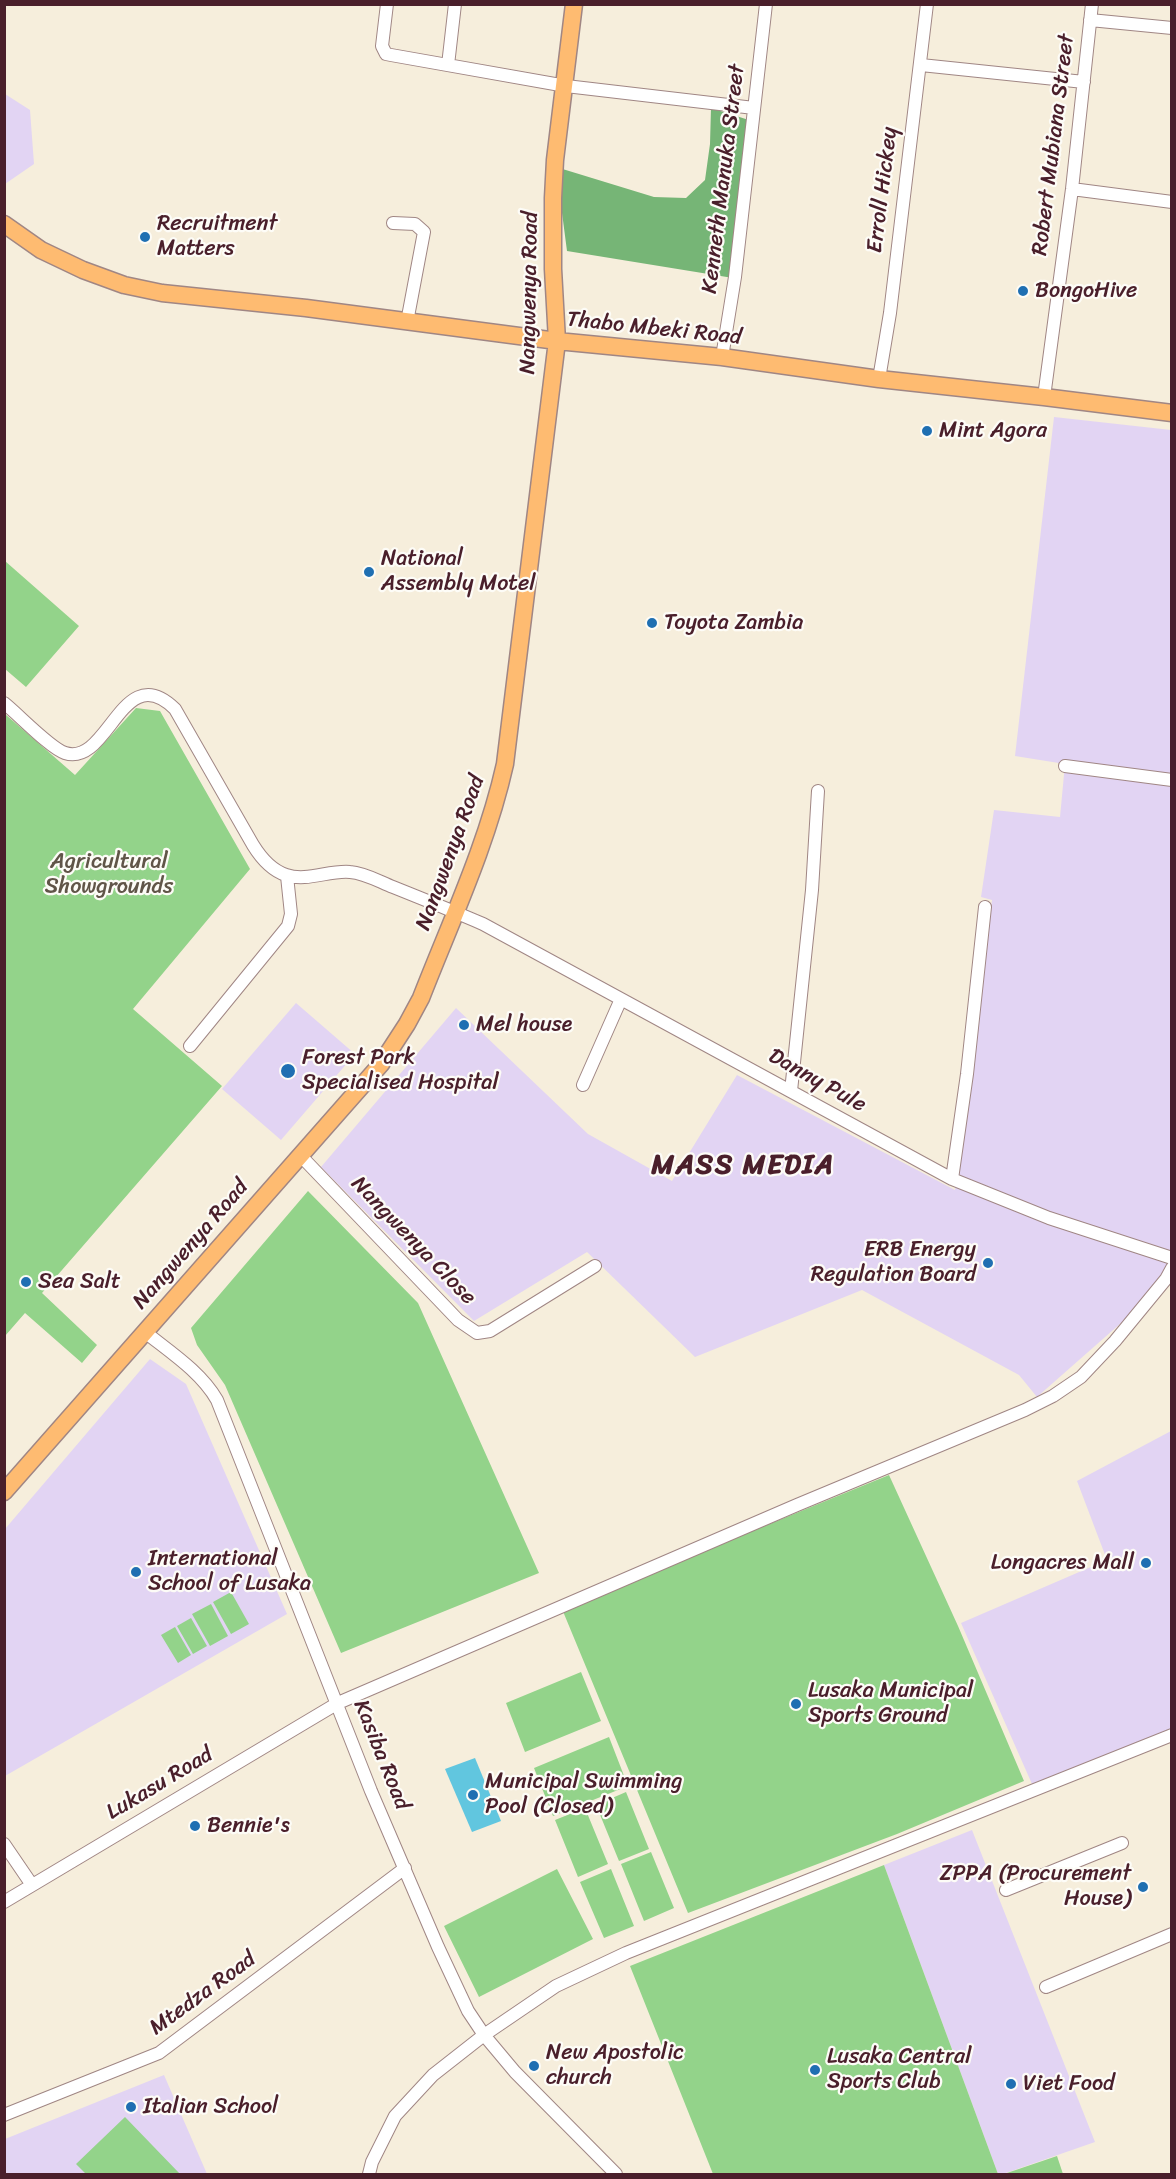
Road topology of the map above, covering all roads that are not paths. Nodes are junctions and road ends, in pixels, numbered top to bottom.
1 (387, 4) edge
2 (455, 4) edge
3 (574, 4) edge
4 (766, 4) edge
5 (927, 4) edge
6 (1092, 4) edge
7 (1090, 20) junction
8 (1172, 28) edge
9 (448, 65) junction
10 (921, 65) junction
11 (1084, 82) junction
12 (566, 86) junction
13 (754, 108) junction
14 (1072, 189) junction
15 (1172, 202) edge
16 (393, 223) dead end
17 (4, 224) edge
18 (407, 322) junction
19 (557, 341) junction
20 (722, 357) junction
21 (879, 379) junction
22 (1044, 397) junction
23 (1172, 413) edge
24 (4, 703) edge
25 (1065, 766) dead end
26 (1172, 780) edge
27 (818, 791) dead end
28 (287, 876) junction
29 (985, 907) dead end
30 (455, 912) junction
31 (621, 999) junction
32 (190, 1046) dead end
33 (583, 1085) dead end
34 (791, 1091) junction
35 (300, 1155) junction
36 (952, 1179) junction
37 (1172, 1258) edge
38 (595, 1266) dead end
39 (1172, 1268) edge
40 (145, 1332) junction
41 (4, 1492) edge
42 (338, 1703) junction
43 (1172, 1735) edge
44 (1122, 1842) dead end
45 (4, 1844) edge
46 (405, 1868) junction
47 (32, 1885) junction
48 (1006, 1890) dead end
49 (4, 1902) edge
50 (1172, 1934) edge
51 (1046, 1988) dead end
52 (484, 2035) junction
53 (4, 2115) edge
54 (369, 2175) edge
55 (616, 2175) edge

1 - 9 street
2 - 9 street
3 - 12 main road, Nangwenya Road
4 - 13 street, Kenneth Manuka Street
5 - 10 street, Erroll Hickey
6 - 7 street, Robert Mubiana Street
7 - 8 street
7 - 11 street, Robert Mubiana Street
9 - 12 street
10 - 11 street
10 - 21 street, Erroll Hickey
11 - 14 street, Robert Mubiana Street
12 - 13 street
12 - 19 main road, Nangwenya Road
13 - 20 street, Kenneth Manuka Street
14 - 15 street
14 - 22 street, Robert Mubiana Street
16 - 18 street
17 - 18 main road, Thabo Mbeki Road
18 - 19 main road, Thabo Mbeki Road
19 - 20 main road, Thabo Mbeki Road
19 - 30 main road, Nangwenya Road
20 - 21 main road, Thabo Mbeki Road
21 - 22 main road, Thabo Mbeki Road
22 - 23 main road, Thabo Mbeki Road
24 - 28 street
25 - 26 street
27 - 34 street
28 - 30 street, Danny Pule
28 - 32 street
29 - 36 street
30 - 31 street, Danny Pule
30 - 35 main road, Nangwenya Road
31 - 33 street
31 - 34 street, Danny Pule
34 - 36 street, Danny Pule
35 - 38 street, Nangwenya Close
35 - 40 main road, Nangwenya Road
36 - 37 street, Danny Pule
39 - 42 street, Lukasu Road
40 - 41 main road, Nangwenya Road
40 - 42 street, Kasiba Road
42 - 46 street, Kasiba Road
42 - 47 street, Lukasu Road
43 - 52 street
44 - 48 street
45 - 47 street
46 - 52 street, Kasiba Road
46 - 53 street, Mtedza Road
47 - 49 street, Lukasu Road
50 - 51 street
52 - 54 street
52 - 55 street, Kasiba Road

